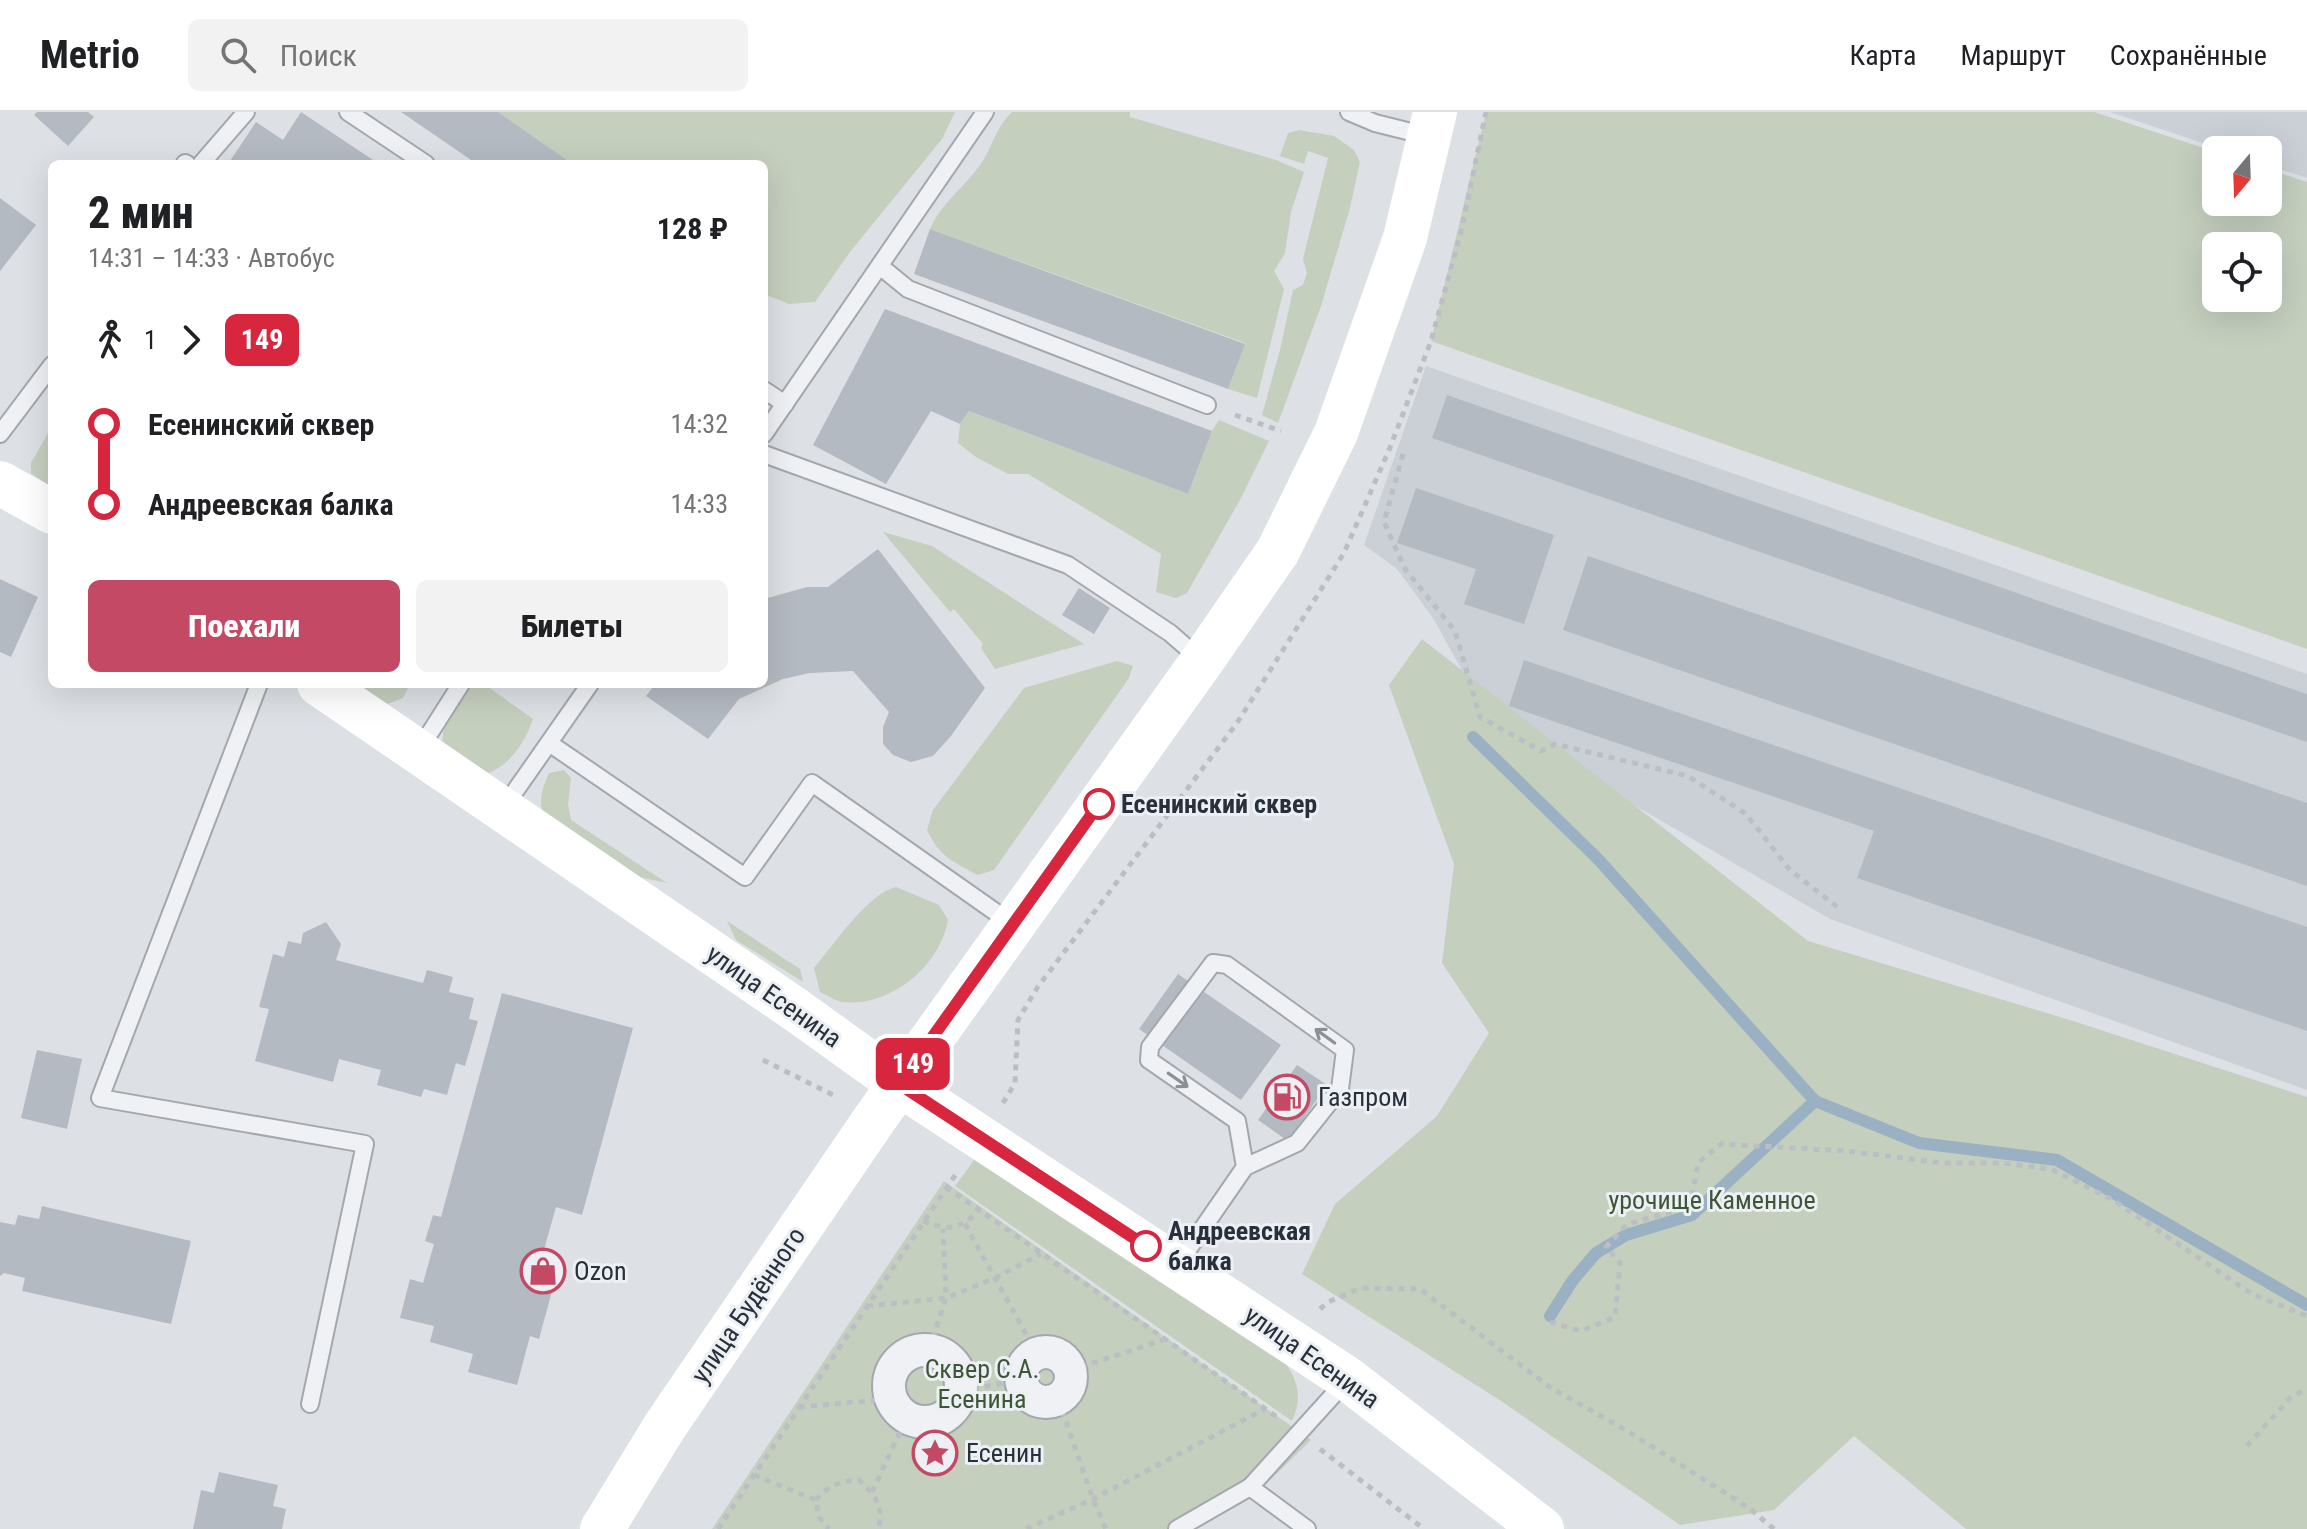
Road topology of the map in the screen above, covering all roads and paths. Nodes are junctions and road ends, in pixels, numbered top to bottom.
1 (246, 112) edge
2 (348, 112) edge
3 (985, 112) edge
4 (1349, 112) edge
5 (1432, 124) edge
6 (195, 160) edge
7 (420, 160) edge
8 (881, 267) junction
9 (48, 370) edge
10 (768, 393) edge
11 (785, 404) junction
12 (1207, 405) dead end
13 (1235, 415) dead end
14 (768, 428) edge
15 (1281, 431) dead end
16 (0, 434) edge
17 (1403, 454) dead end
18 (768, 455) edge
19 (0, 483) edge
20 (48, 510) edge
21 (1202, 661) junction
22 (257, 688) edge
23 (325, 688) edge
24 (458, 688) edge
25 (587, 688) edge
26 (549, 743) junction
27 (418, 751) junction
28 (503, 808) junction
29 (1840, 909) dead end
30 (1012, 924) junction
31 (1015, 1083) dead end
32 (899, 1084) junction
33 (982, 1139) junction
34 (1245, 1167) junction
35 (946, 1187) junction
36 (979, 1210) junction
37 (923, 1221) junction
38 (965, 1224) junction
39 (943, 1229) junction
40 (1041, 1254) junction
41 (1177, 1266) junction
42 (995, 1278) junction
43 (946, 1298) junction
44 (867, 1306) junction
45 (2307, 1316) edge
46 (1550, 1322) dead end
47 (1286, 1338) junction
48 (1165, 1339) junction
49 (929, 1350) junction
50 (1029, 1367) junction
51 (1348, 1379) junction
52 (1064, 1385) junction
53 (2307, 1389) edge
54 (961, 1391) junction
55 (310, 1404) dead end
56 (799, 1407) junction
57 (899, 1408) junction
58 (1265, 1409) junction
59 (1299, 1433) junction
60 (2247, 1446) dead end
61 (754, 1475) junction
62 (1250, 1487) junction
63 (872, 1492) junction
64 (1093, 1499) junction
65 (816, 1500) junction
66 (879, 1528) edge
67 (602, 1529) edge
68 (718, 1529) edge
69 (829, 1529) edge
70 (1026, 1529) edge
71 (1106, 1529) edge
72 (1177, 1529) edge
73 (1307, 1529) edge
74 (1424, 1529) edge
75 (1542, 1529) edge
76 (1774, 1529) edge

1 - 6 lane
2 - 7 lane
3 - 8 lane
4 - 5 lane
5 - 21 street, улица Будённого
8 - 11 lane
8 - 12 lane
9 - 16 lane
10 - 11 lane
11 - 14 lane
13 - 15 path
17 - 29 path
18 - 21 lane
19 - 20 street
21 - 30 street, улица Будённого
22 - 55 lane
23 - 27 street, улица Есенина
24 - 27 lane
25 - 26 lane
26 - 28 lane
26 - 30 lane
27 - 28 street, улица Есенина
28 - 32 street, улица Есенина
30 - 32 street, улица Будённого
31 - 33 path
32 - 33 street, улица Есенина
32 - 67 street, улица Будённого
33 - 35 path
33 - 41 street, улица Есенина
34 -> 34 lane
34 - 41 lane
35 - 36 path
35 - 37 path
36 - 38 path
36 - 40 path
37 - 39 path
37 - 44 path
38 - 39 path
38 - 42 path
39 - 43 path
40 - 42 path
40 - 48 path
41 - 47 street, улица Есенина
42 - 43 path
42 - 50 path
43 - 44 path
43 - 49 path
44 - 56 path
45 - 46 path
47 - 51 street, улица Есенина
47 - 76 path
48 - 52 path
48 - 58 path
49 - 54 street
49 - 57 street
50 - 52 street
50 - 52 street
50 - 54 path
51 - 59 lane
51 - 75 street, улица Есенина
52 - 64 path
53 - 60 path
54 - 57 street
56 - 57 path
56 - 61 path
57 - 63 path
58 - 59 path
58 - 64 path
59 - 62 lane
59 - 74 path
61 - 65 path
61 - 68 path
62 - 72 lane
62 - 73 lane
63 - 65 path
63 - 66 path
64 - 70 path
64 - 71 path
65 - 69 path

